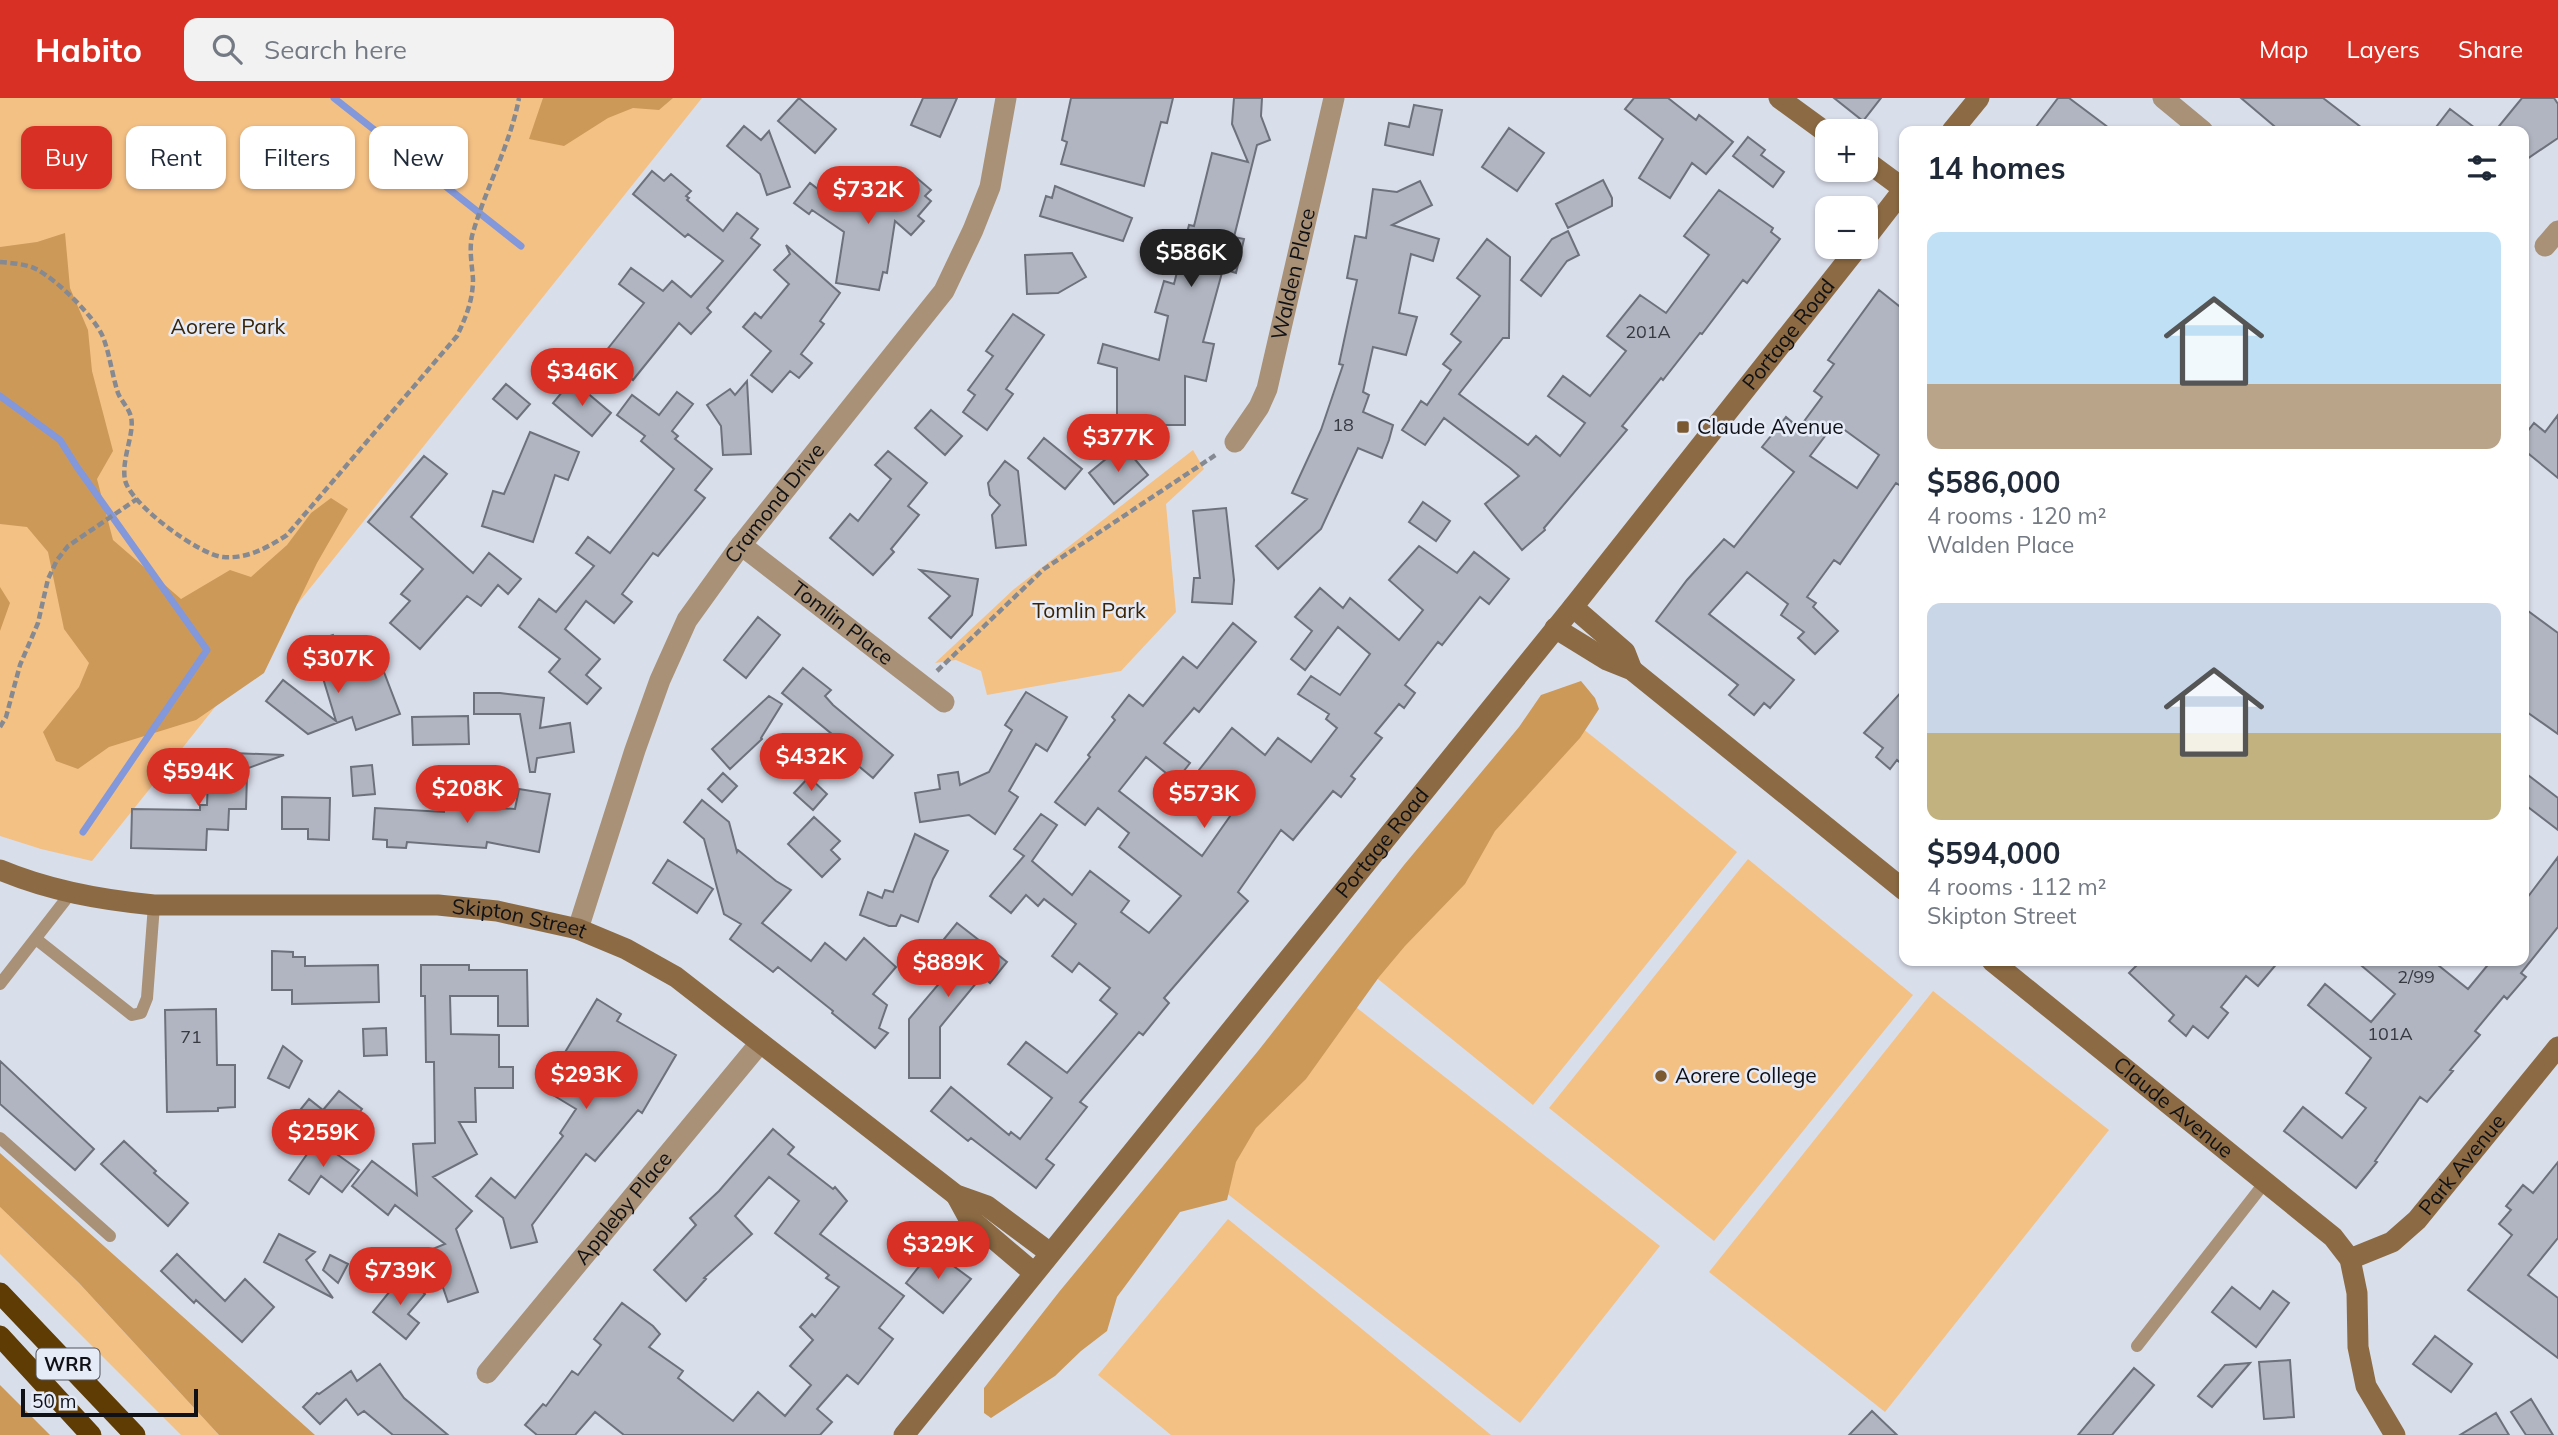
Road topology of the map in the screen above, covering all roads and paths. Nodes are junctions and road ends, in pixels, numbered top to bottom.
1 (519, 98) edge
2 (1006, 98) edge
3 (1335, 98) edge
4 (1779, 98) edge
5 (1979, 98) edge
6 (2163, 98) edge
7 (1815, 124) edge
8 (1956, 126) edge
9 (2197, 126) edge
10 (1878, 170) edge
11 (1899, 185) edge
12 (1899, 195) edge
13 (1878, 223) edge
14 (1848, 259) edge
15 (0, 261) edge
16 (1235, 442) joint
17 (137, 499) junction
18 (741, 545) junction
19 (1573, 607) junction
20 (1555, 628) junction
21 (1632, 670) junction
22 (923, 685) junction
23 (944, 702) dead end
24 (0, 727) edge
25 (0, 870) edge
26 (1899, 886) edge
27 (70, 894) junction
28 (154, 905) junction
29 (578, 929) junction
30 (36, 939) junction
31 (1998, 966) edge
32 (0, 984) edge
33 (760, 1043) junction
34 (2558, 1047) edge
35 (0, 1138) edge
36 (2266, 1181) junction
37 (956, 1195) junction
38 (110, 1236) dead end
39 (1050, 1253) junction
40 (2350, 1259) junction
41 (1034, 1273) junction
42 (0, 1293) edge
43 (0, 1336) edge
44 (2137, 1346) dead end
45 (487, 1373) dead end
46 (91, 1435) edge
47 (135, 1435) edge
48 (904, 1435) edge
49 (2395, 1435) edge

1 - 17 path
2 - 18 street, Cramond Drive
3 - 16 street, Walden Place
4 - 7 main road
5 - 8 main road
6 - 9 street
10 - 11 main road
12 - 13 main road
14 - 19 main road, Portage Road
15 - 17 path
16 - 22 path
17 - 24 path
18 - 22 street, Tomlin Place
18 - 29 street, Cramond Drive
19 - 20 main road, Portage Road
19 - 21 main road
20 - 21 main road
20 - 39 main road, Portage Road
21 - 26 main road
22 - 23 street, Tomlin Place
25 - 27 main road, Skipton Street
27 - 28 main road, Skipton Street
27 - 30 lane
28 - 29 main road, Skipton Street
28 - 30 lane
29 - 33 main road, Skipton Street
30 - 32 lane
31 - 36 main road, Claude Avenue
33 - 37 main road, Skipton Street
33 - 45 street, Appleby Place
34 - 40 main road, Park Avenue
35 - 38 lane
36 - 40 main road, Claude Avenue
36 - 44 lane
37 - 39 main road, Skipton Street
37 - 41 main road, Skipton Street
39 - 41 main road, Portage Road
40 - 49 main road
41 - 48 main road, Portage Road
42 - 47 highway, WRR
43 - 46 highway, WRR

